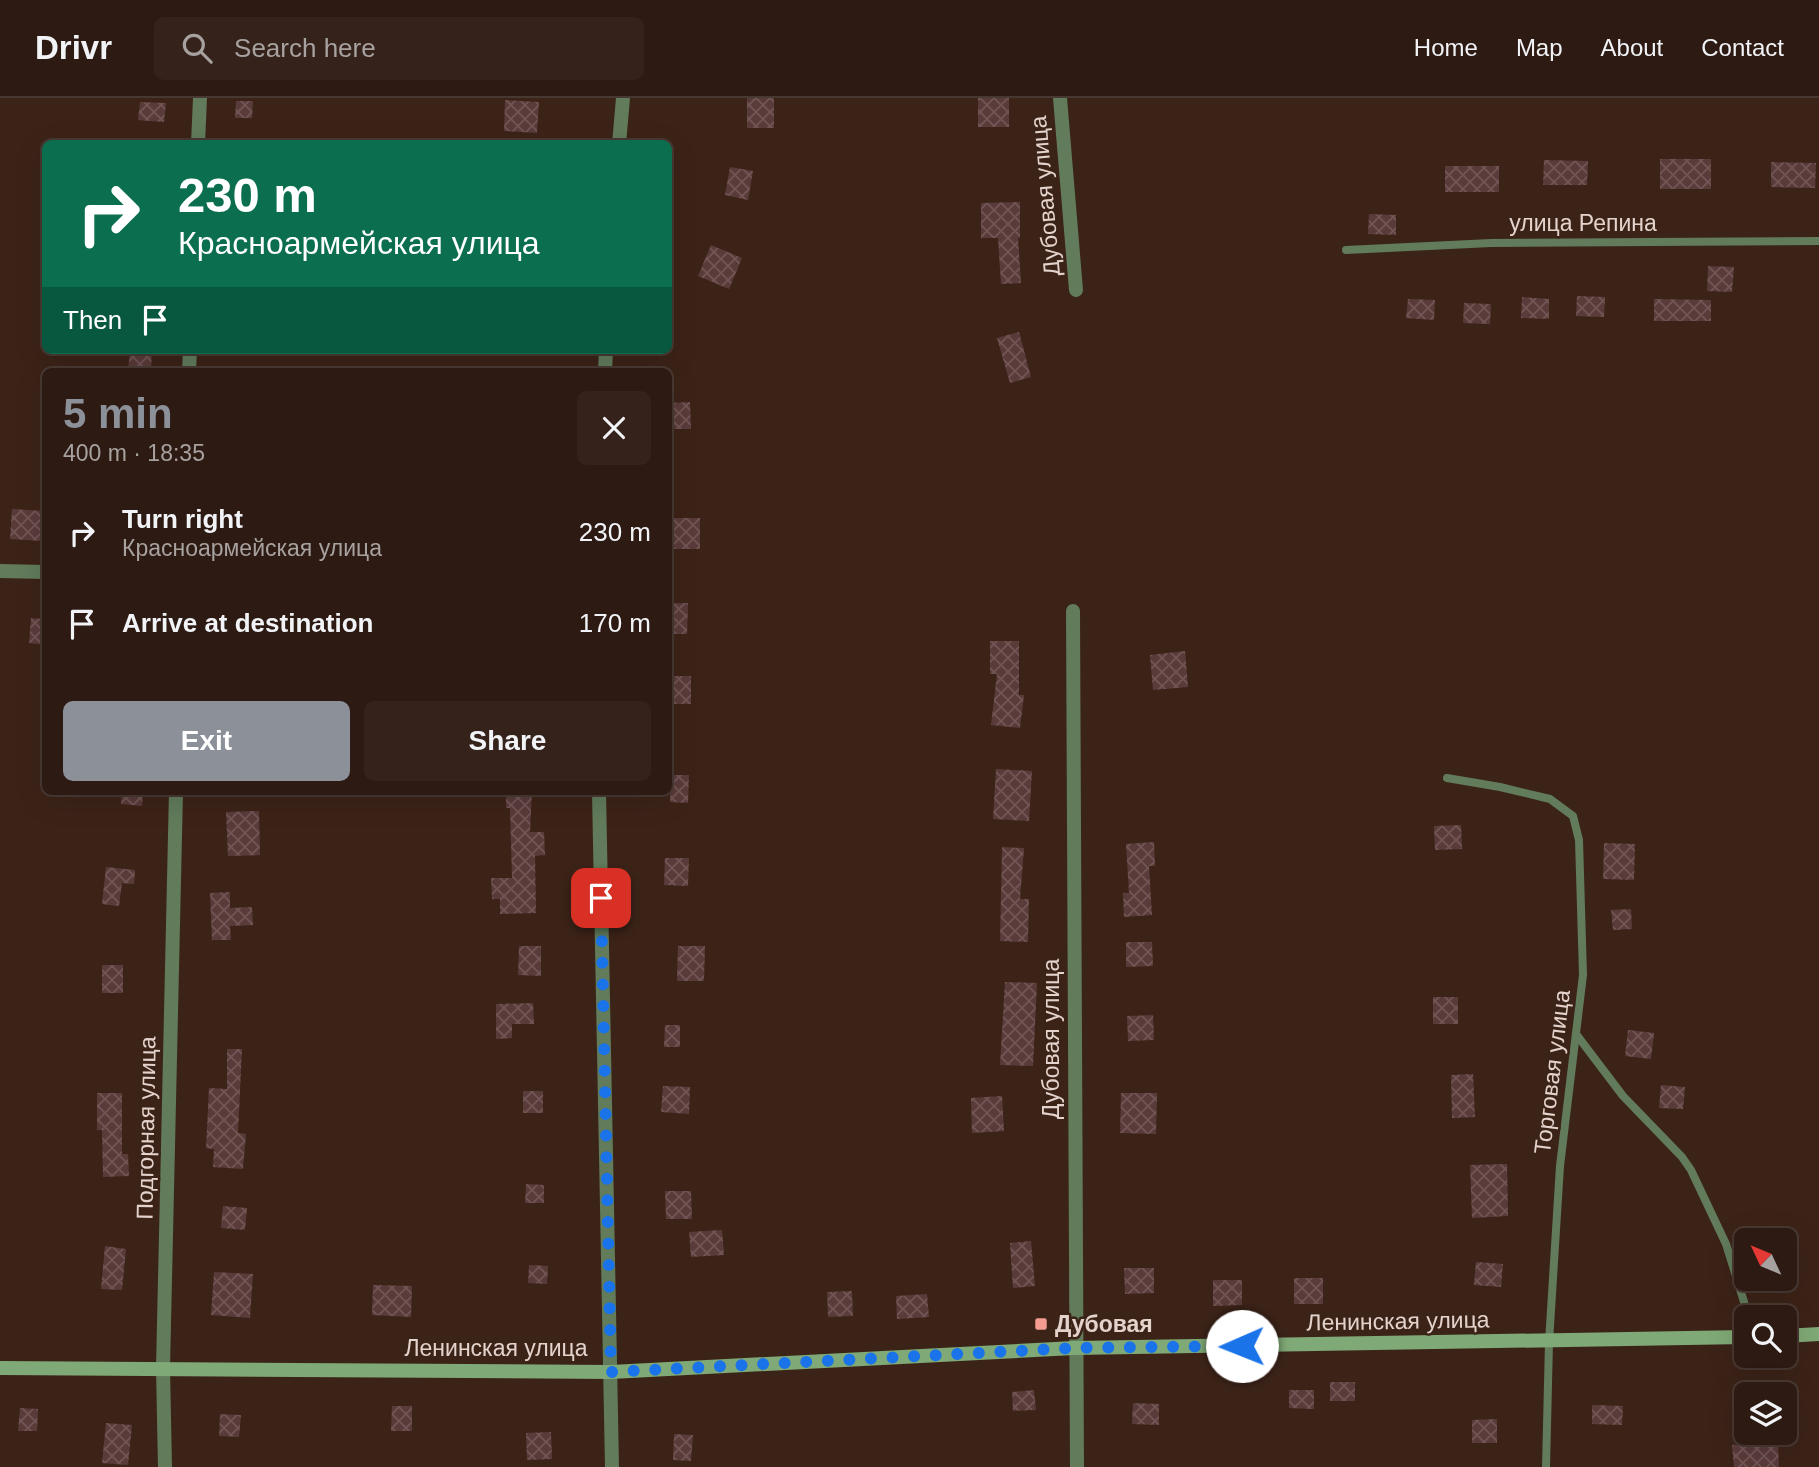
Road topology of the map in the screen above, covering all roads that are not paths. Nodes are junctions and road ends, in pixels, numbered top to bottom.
1 (200, 98) edge
2 (623, 98) edge
3 (1060, 98) edge
4 (198, 140) edge
5 (619, 140) edge
6 (1819, 241) edge
7 (1346, 250) dead end
8 (1076, 290) dead end
9 (0, 571) edge
10 (42, 572) edge
11 (1073, 611) dead end
12 (1447, 778) dead end
13 (176, 795) edge
14 (599, 795) edge
15 (1576, 1034) junction
16 (1745, 1305) edge
17 (1819, 1334) edge
18 (1797, 1335) edge
19 (1734, 1337) edge
20 (1549, 1342) junction
21 (1074, 1348) junction
22 (0, 1368) edge
23 (163, 1368) junction
24 (611, 1372) junction
25 (165, 1467) edge
26 (612, 1467) edge
27 (1076, 1467) edge
28 (1546, 1467) edge

1 - 4 street
2 - 5 street
3 - 8 street, Дубовая улица
6 - 7 lane, улица Репина
9 - 10 street
11 - 21 street, Дубовая улица
12 - 15 lane, Торговая улица
13 - 23 street, Подгорная улица
14 - 24 street
15 - 16 lane
15 - 20 lane, Торговая улица
17 - 18 main road
19 - 20 main road, Ленинская улица
20 - 21 main road, Ленинская улица
20 - 28 lane, Торговая улица
21 - 24 main road, Ленинская улица
21 - 27 street, Дубовая улица
22 - 23 main road, Ленинская улица
23 - 24 main road, Ленинская улица
23 - 25 street, Подгорная улица
24 - 26 street

